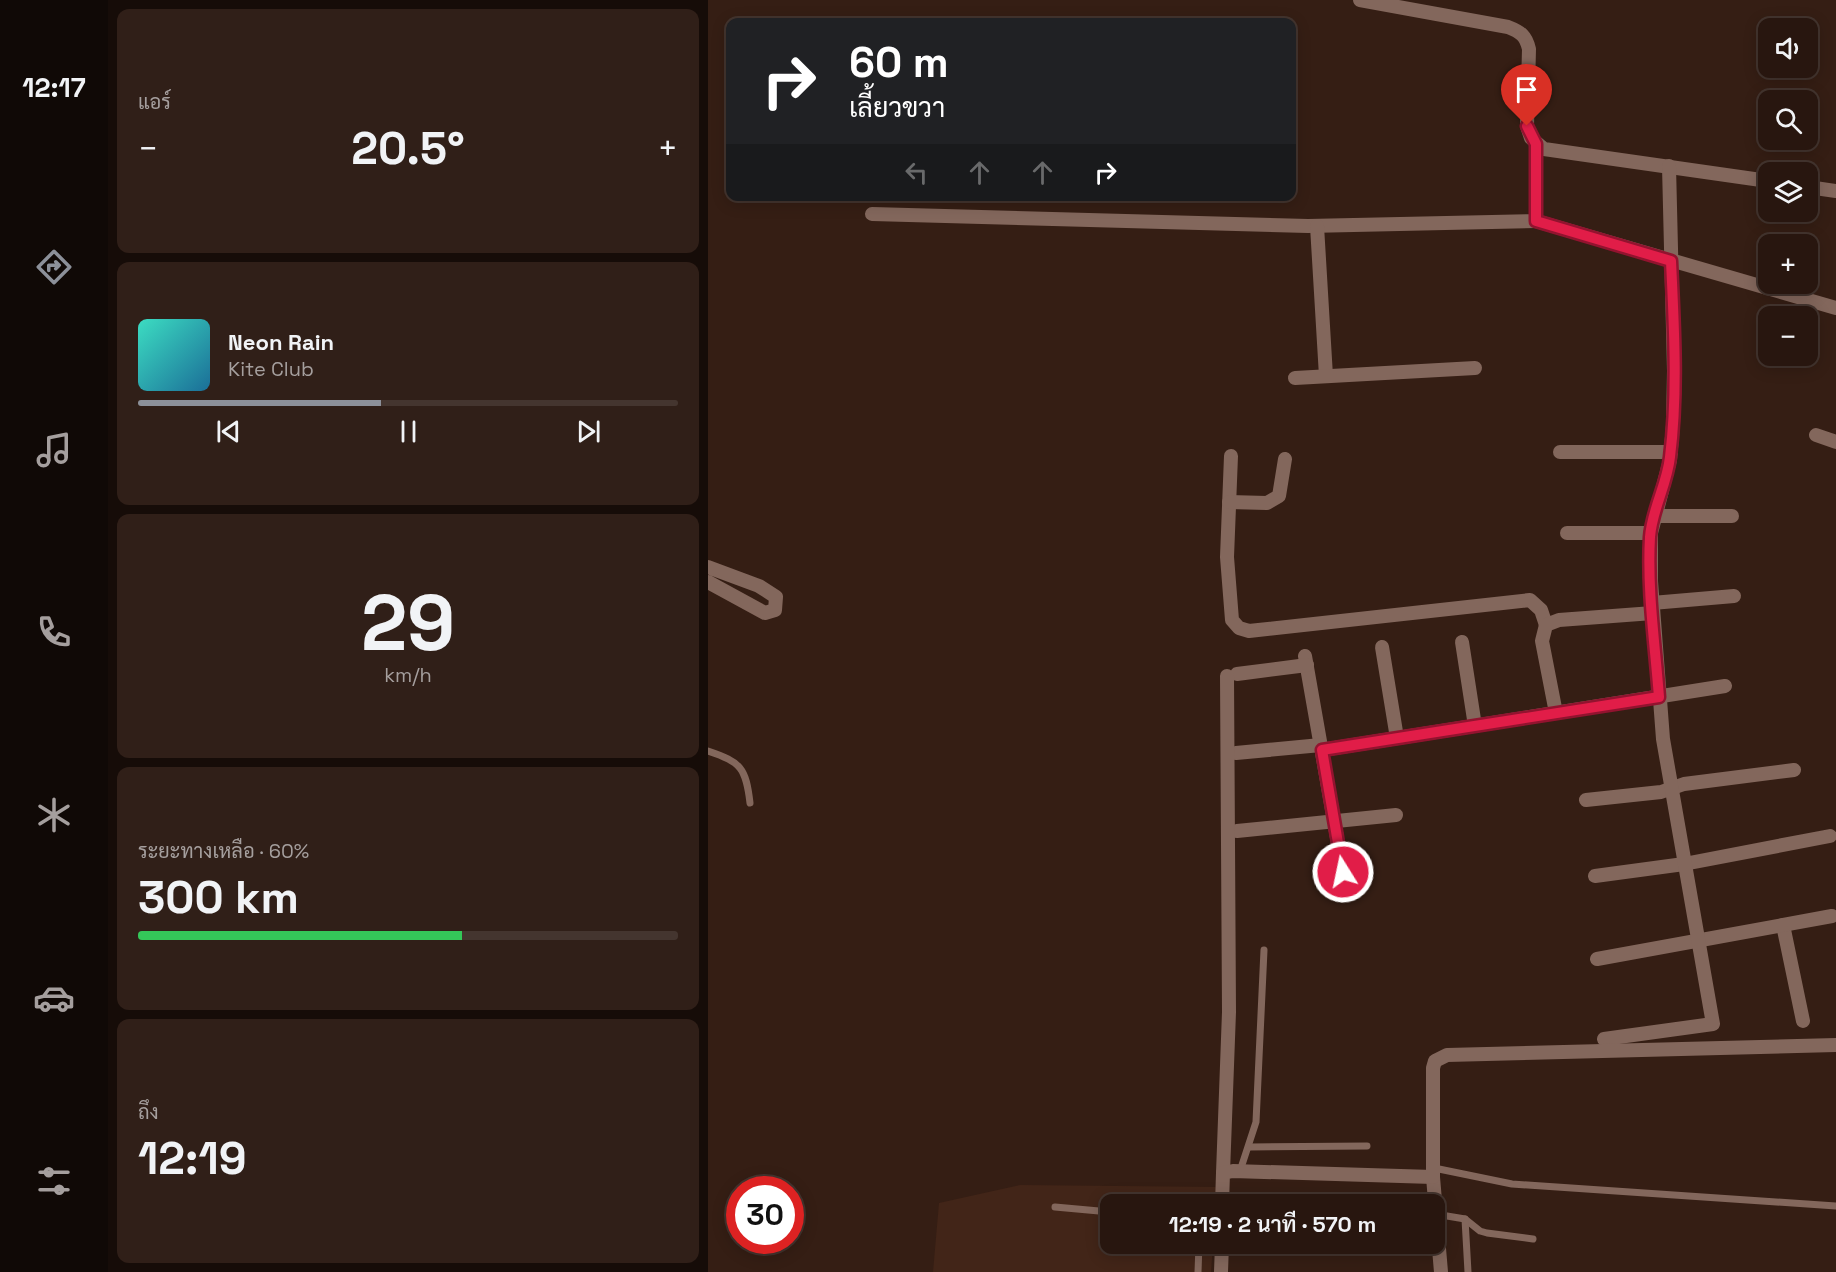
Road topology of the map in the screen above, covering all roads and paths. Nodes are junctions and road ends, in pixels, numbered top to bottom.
1 (1360, 0) edge
2 (1408, 4) edge
3 (1536, 144) junction
4 (1669, 166) junction
5 (1758, 179) edge
6 (1818, 189) edge
7 (1836, 192) edge
8 (872, 214) dead end
9 (1536, 221) junction
10 (1317, 226) junction
11 (1671, 261) junction
12 (1836, 308) edge
13 (1475, 368) dead end
14 (1326, 376) junction
15 (1295, 378) dead end
16 (1816, 435) dead end
17 (1836, 442) edge
18 (1560, 452) dead end
19 (1671, 452) junction
20 (1231, 456) dead end
21 (1285, 459) dead end
22 (1229, 502) junction
23 (1654, 516) junction
24 (1732, 516) dead end
25 (1567, 533) dead end
26 (1651, 533) junction
27 (708, 567) edge
28 (708, 582) edge
29 (1734, 596) dead end
30 (1652, 608) junction
31 (1546, 626) junction
32 (1462, 642) dead end
33 (1382, 647) dead end
34 (1725, 686) dead end
35 (1659, 697) junction
36 (1556, 713) junction
37 (1475, 726) junction
38 (1397, 738) junction
39 (1321, 747) junction
40 (708, 751) edge
41 (1236, 753) dead end
42 (1794, 770) dead end
43 (1671, 788) junction
44 (1586, 800) dead end
45 (750, 802) dead end
46 (1396, 815) dead end
47 (1334, 822) junction
48 (1237, 831) dead end
49 (1830, 836) dead end
50 (1684, 864) junction
51 (1343, 872) dead end
52 (1594, 876) dead end
53 (1832, 916) dead end
54 (1783, 925) junction
55 (1698, 942) junction
56 (1264, 950) dead end
57 (1597, 959) dead end
58 (1803, 1021) dead end
59 (1604, 1039) dead end
60 (1836, 1045) edge
61 (1367, 1146) dead end
62 (1250, 1147) junction
63 (1240, 1171) junction
64 (1223, 1173) junction
65 (1433, 1173) junction
66 (1222, 1194) edge
67 (1435, 1194) edge
68 (1836, 1206) edge
69 (1055, 1208) dead end
70 (1100, 1211) edge
71 (1445, 1216) edge
72 (1465, 1220) junction
73 (1533, 1239) dead end
74 (1199, 1254) edge
75 (1222, 1254) edge
76 (1439, 1254) edge
77 (1198, 1272) edge
78 (1221, 1272) edge
79 (1441, 1272) edge
80 (1468, 1272) edge

1 - 2 street
2 - 3 street
3 - 4 street
3 - 9 street
4 - 5 street
4 - 11 street
6 - 7 street
8 - 10 street
9 - 10 street
9 - 11 street
10 - 14 street
11 - 12 street
11 - 19 street
13 - 14 street
14 - 15 street
16 - 17 street
18 - 19 street
19 - 23 street
20 - 22 street
21 - 22 street
22 - 31 street
23 - 24 street
23 - 26 street
25 - 26 street
26 - 30 street
27 - 28 street
29 - 30 street
30 - 31 street
30 - 35 street
31 - 36 street
32 - 37 street
33 - 38 street
34 - 35 street
35 - 36 street
35 - 43 street
36 - 37 street
37 - 38 street
38 - 39 street
39 - 41 street
39 - 47 street
39 - 64 street
40 - 45 lane
42 - 43 street
43 - 44 street
43 - 50 street
46 - 47 street
47 - 48 street
47 - 51 street
49 - 50 street
50 - 52 street
50 - 55 street
53 - 54 street
54 - 55 street
54 - 58 street
55 - 57 street
55 - 59 street
56 - 62 lane
60 - 65 street
61 - 62 lane
62 - 63 lane
63 - 64 street
63 - 65 street
64 - 66 street
65 - 67 street
65 - 68 lane
69 - 70 lane
71 - 72 lane
72 - 73 lane
72 - 80 lane
74 - 77 lane
75 - 78 street
76 - 79 street

